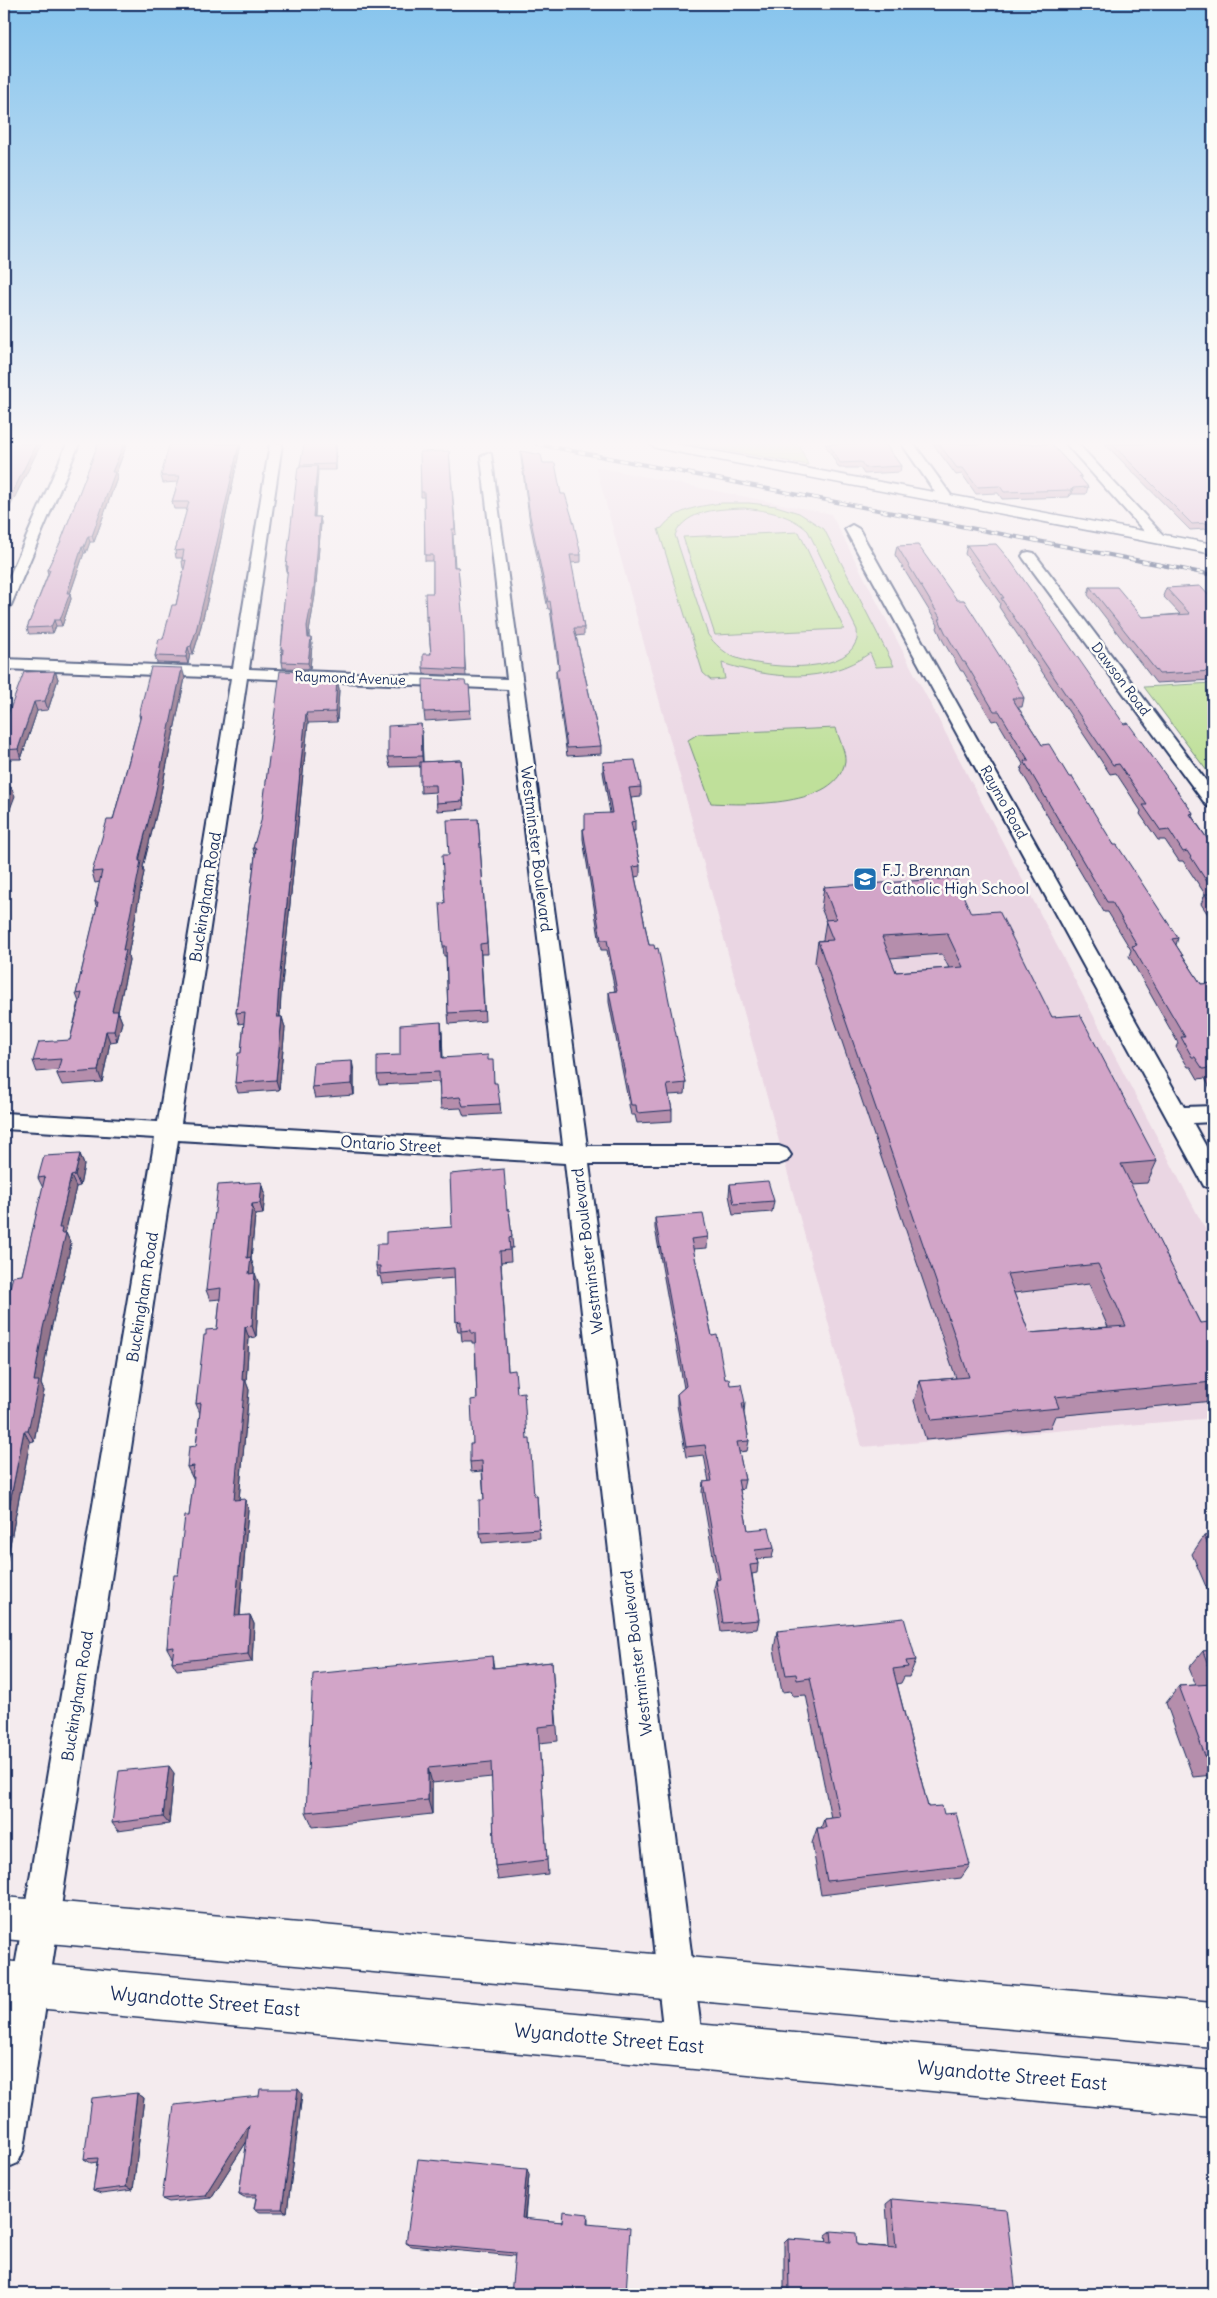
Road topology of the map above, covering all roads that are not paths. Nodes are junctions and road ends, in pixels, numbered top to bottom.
1 (27, 551) edge
2 (259, 551) edge
3 (499, 551) edge
4 (864, 551) edge
5 (1029, 556) dead end
6 (4, 605) edge
7 (4, 664) edge
8 (240, 674) junction
9 (516, 684) junction
10 (1213, 802) edge
11 (1213, 1114) edge
12 (1178, 1116) junction
13 (4, 1121) edge
14 (168, 1130) junction
15 (576, 1155) junction
16 (779, 1155) dead end
17 (1213, 1180) edge
18 (22, 1919) edge
19 (675, 1977) junction
20 (17, 1984) edge
21 (1213, 2025) edge
22 (684, 2045) junction
23 (1213, 2094) edge
24 (4, 2149) edge

1 - 6 street
2 - 8 street, Buckingham Road
3 - 9 street, Westminster Boulevard
4 - 12 street, Raymo Road
5 - 10 street, Dawson Road
7 - 8 street, Raymond Avenue
8 - 9 street, Raymond Avenue
8 - 14 street, Buckingham Road
9 - 15 street, Westminster Boulevard
11 - 12 street
12 - 17 street, Raymo Road
13 - 14 street, Ontario Street
14 - 15 street, Ontario Street
14 - 18 street, Buckingham Road
15 - 16 street, Ontario Street
15 - 19 street, Westminster Boulevard
18 - 19 main road
18 - 20 street, Buckingham Road
19 - 21 main road
19 - 22 street, Westminster Boulevard
20 - 22 main road, Wyandotte Street East
20 - 24 street, Buckingham Road
22 - 23 main road, Wyandotte Street East

